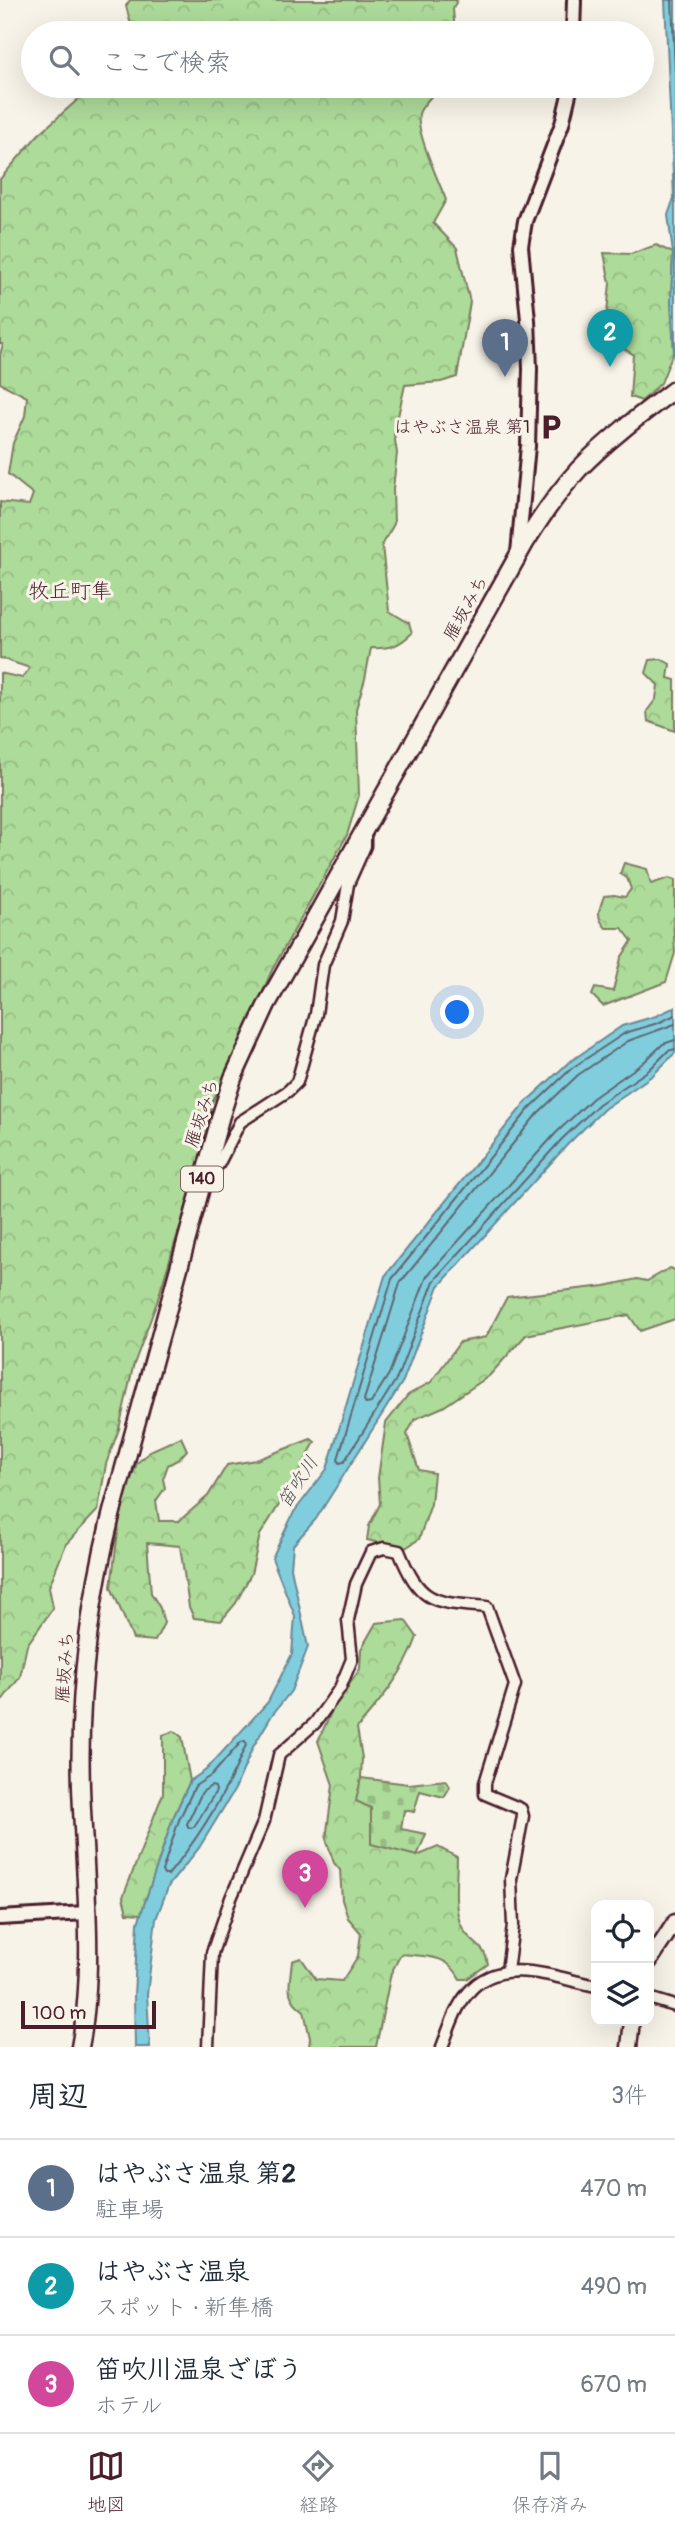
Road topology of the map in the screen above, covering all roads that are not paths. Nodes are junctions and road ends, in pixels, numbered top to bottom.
1 (574, 0) edge
2 (573, 21) edge
3 (568, 98) edge
4 (675, 389) edge
5 (518, 554) junction
6 (365, 827) junction
7 (202, 1178) junction
8 (86, 1913) junction
9 (0, 1918) edge
10 (675, 1922) edge
11 (654, 1954) edge
12 (507, 1971) junction
13 (591, 1985) edge
14 (654, 2000) edge
15 (675, 2006) edge
16 (631, 2026) edge
17 (80, 2047) edge
18 (208, 2047) edge
19 (442, 2047) edge
20 (629, 2047) edge

1 - 2 street
3 - 5 street
4 - 5 highway, 雁坂みち / 140
5 - 6 highway, 雁坂みち / 140
6 - 7 highway, 雁坂みち / 140
6 - 7 street
7 - 8 highway, 雁坂みち / 140
8 - 9 street
8 - 17 highway, 雁坂みち / 140
10 - 11 main road
12 - 13 street
12 - 18 street
12 - 19 street
14 - 15 street
16 - 20 main road

